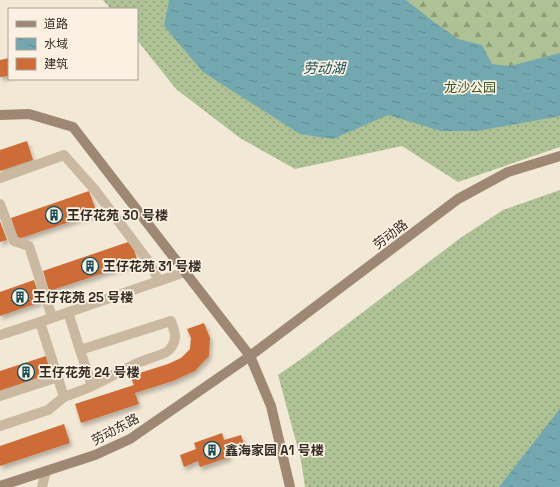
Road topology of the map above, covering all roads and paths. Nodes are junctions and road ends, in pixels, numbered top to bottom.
1 (0, 115) edge
2 (560, 156) edge
3 (0, 178) edge
4 (0, 204) edge
5 (185, 272) junction
6 (159, 281) junction
7 (68, 312) junction
8 (52, 317) junction
9 (40, 322) junction
10 (0, 335) edge
11 (80, 350) junction
12 (250, 356) junction
13 (58, 377) junction
14 (92, 386) junction
15 (0, 396) edge
16 (64, 396) junction
17 (0, 426) edge
18 (46, 471) junction
19 (0, 486) edge
20 (42, 487) edge
21 (290, 487) edge

1 - 5 main road
2 - 12 main road, 劳动路
3 - 6 street
4 - 8 street
5 - 6 street
5 - 12 main road
6 - 7 street
7 - 8 street
7 - 11 street
8 - 9 street
9 - 10 street
9 - 13 street
11 - 14 street
11 - 14 street
12 - 18 main road, 劳动东路
12 - 21 main road
13 - 15 street
13 - 16 street
14 - 16 street
16 - 17 street
18 - 19 main road, 劳动东路
18 - 20 street

